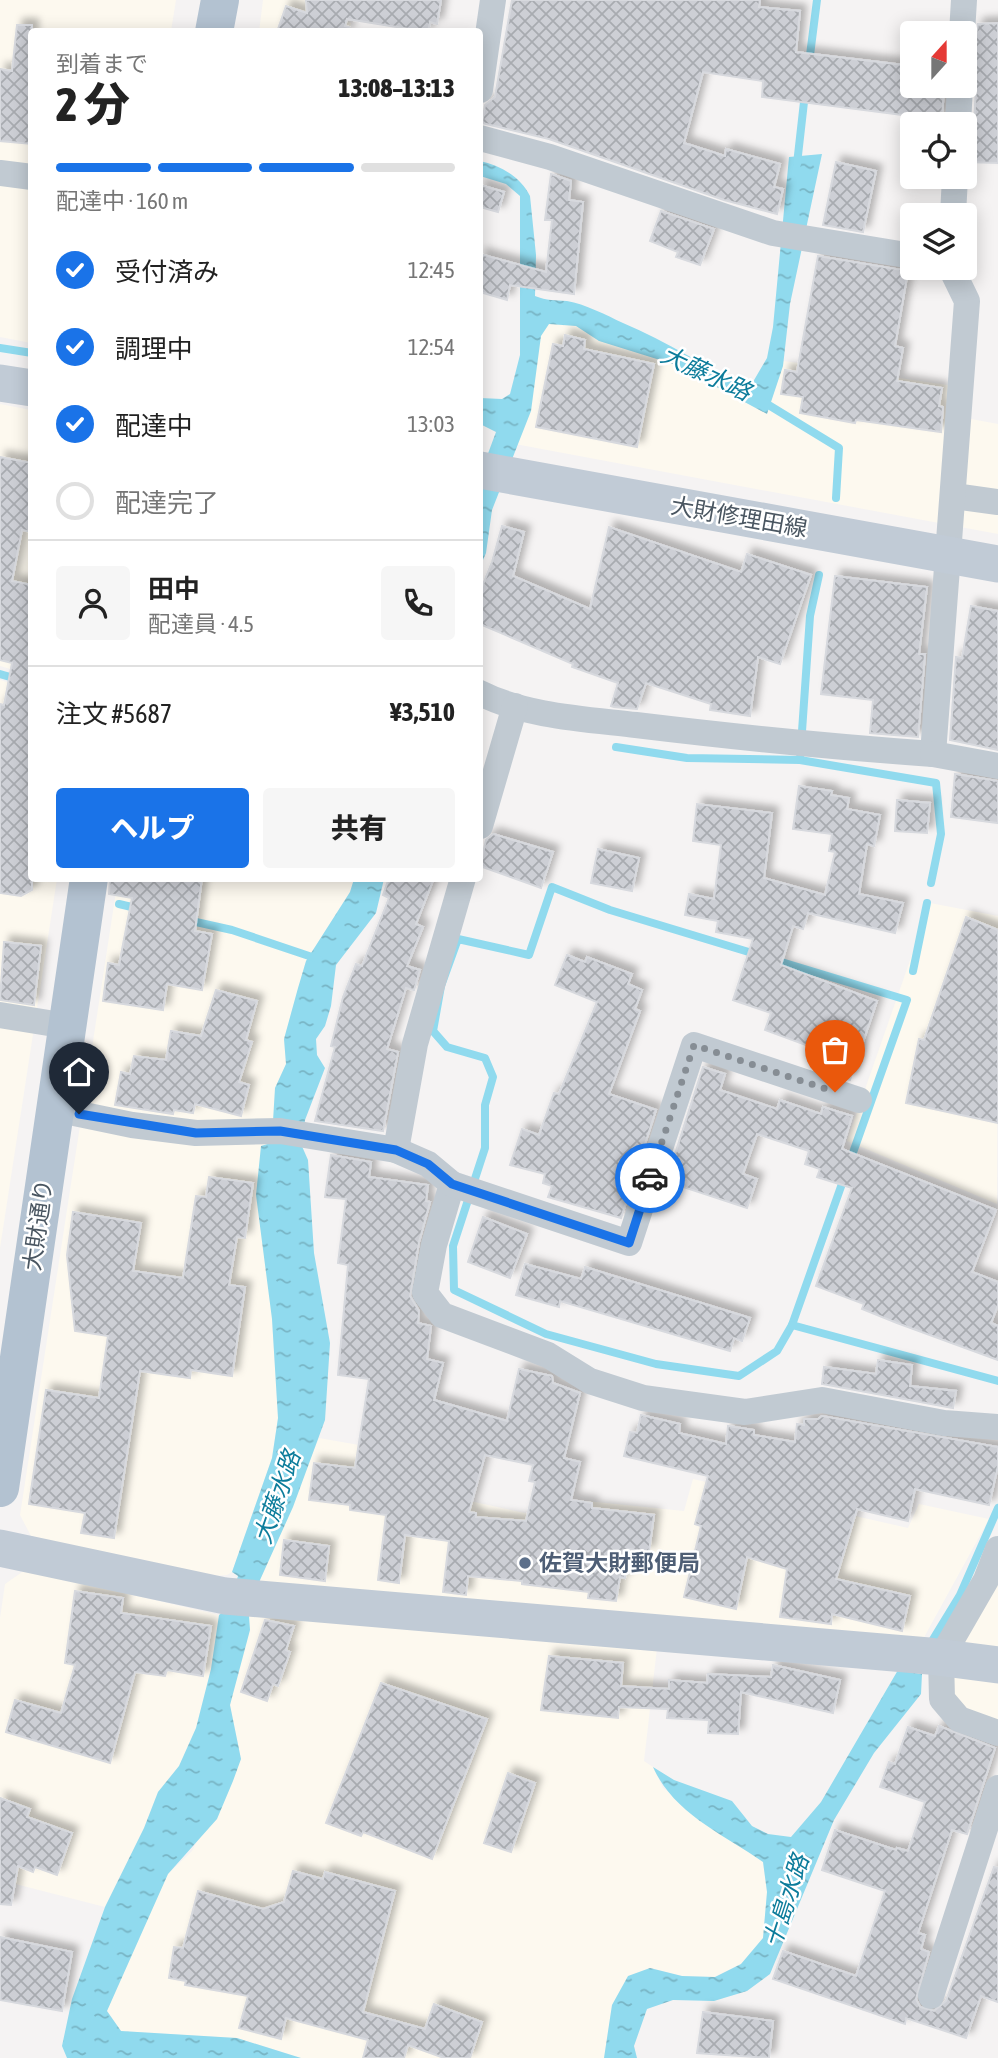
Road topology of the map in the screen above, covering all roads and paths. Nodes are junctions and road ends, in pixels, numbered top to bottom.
1 (220, 0) edge
2 (493, 0) edge
3 (964, 0) edge
4 (963, 21) edge
5 (215, 28) edge
6 (483, 69) edge
7 (483, 139) edge
8 (0, 173) edge
9 (28, 176) edge
10 (900, 254) edge
11 (957, 280) edge
12 (0, 383) edge
13 (28, 387) edge
14 (483, 471) edge
15 (954, 496) junction
16 (998, 502) edge
17 (950, 555) junction
18 (998, 564) edge
19 (483, 694) edge
20 (515, 706) junction
21 (933, 754) junction
22 (998, 766) edge
23 (483, 816) edge
24 (88, 882) edge
25 (462, 882) edge
26 (0, 1015) edge
27 (67, 1026) junction
28 (859, 1100) dead end
29 (55, 1108) junction
30 (396, 1150) junction
31 (464, 1188) junction
32 (998, 1427) edge
33 (0, 1488) edge
34 (0, 1548) edge
35 (998, 1549) edge
36 (941, 1658) junction
37 (998, 1665) edge
38 (998, 1733) edge
39 (998, 1788) edge
40 (931, 1996) dead end

1 - 5 main road
2 - 6 street
3 - 4 street
7 - 10 street
8 - 9 street
11 - 15 street
12 - 13 street
14 - 17 street, 大財修理田線
15 - 16 street
15 - 17 street
17 - 18 street, 大財修理田線
17 - 21 street
19 - 20 street
20 - 21 street
20 - 23 street
21 - 22 street
24 - 27 main road, 大財通り
25 - 30 street
26 - 27 street
27 - 29 main road, 大財通り
28 - 31 street
29 - 30 street
29 - 33 main road, 大財通り
30 - 31 street
31 - 32 street
34 - 36 street
35 - 36 street
36 - 37 street
36 - 38 street
39 - 40 street

